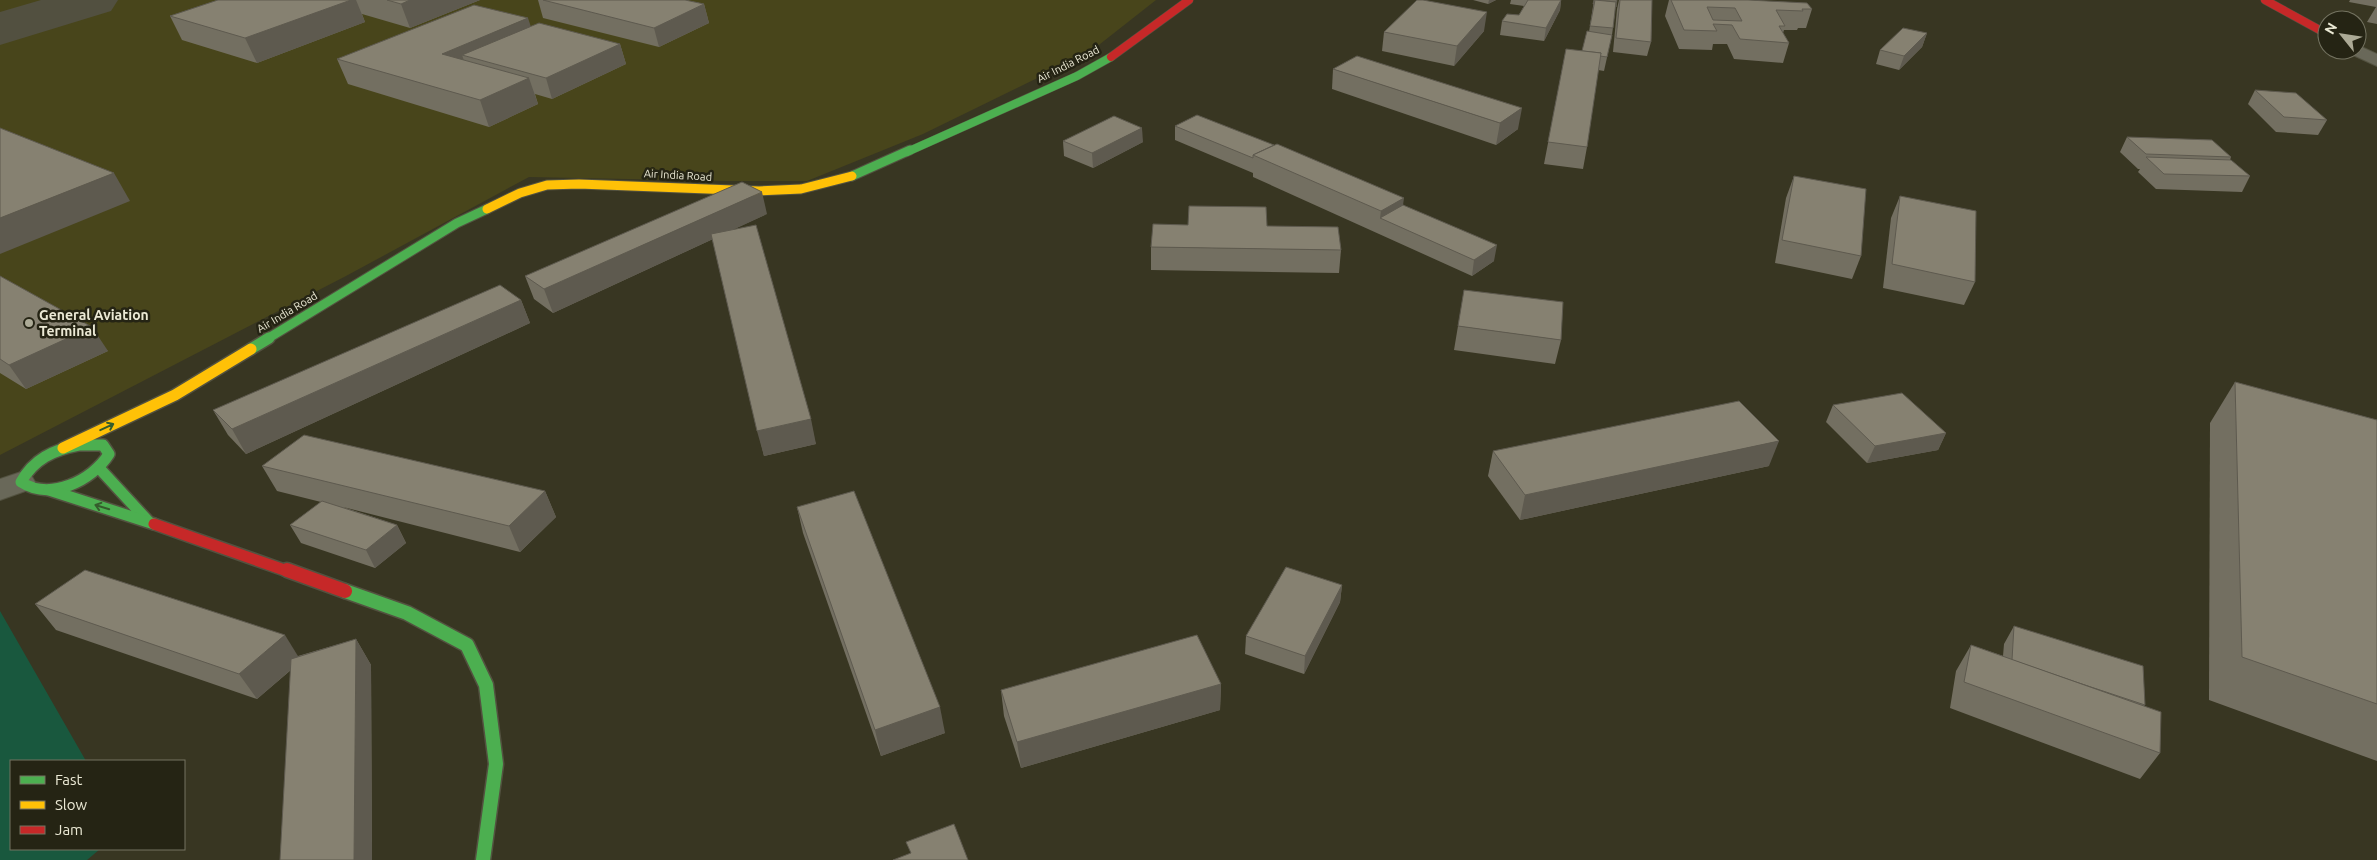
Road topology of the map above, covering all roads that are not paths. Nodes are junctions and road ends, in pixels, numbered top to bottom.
1 (1189, 0) edge
2 (2265, 0) edge
3 (2317, 29) edge
4 (175, 395) junction
5 (142, 425) dead end
6 (63, 448) junction
7 (118, 448) dead end
8 (103, 464) junction
9 (11, 486) edge
10 (48, 490) junction
11 (149, 522) junction
12 (483, 860) edge

1 - 4 street, Air India Road
2 - 3 street
4 - 5 street, Air India Road
6 -> 4 street, Air India Road
6 - 8 street, Air India Road
6 - 9 street, Air India Road
7 - 8 street, Air India Road
8 - 10 street, Air India Road
8 - 11 street, Air India Road
9 - 10 street, Air India Road
11 -> 10 street, Air India Road
11 - 12 street, Air India Road

